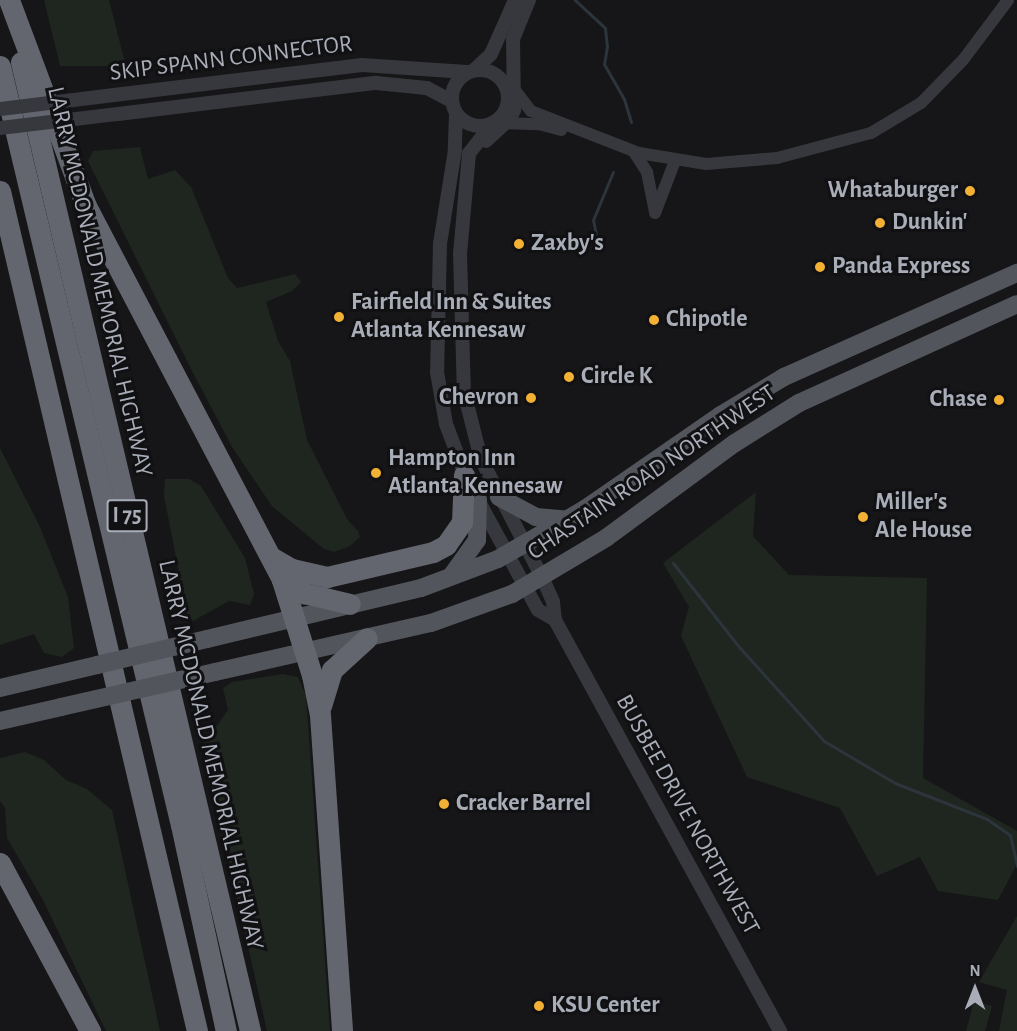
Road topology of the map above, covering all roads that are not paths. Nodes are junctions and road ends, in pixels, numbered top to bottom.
1 (8, 0) edge
2 (515, 0) edge
3 (529, 0) edge
4 (1008, 0) edge
5 (501, 26) junction
6 (0, 66) edge
7 (465, 72) junction
8 (415, 86) junction
9 (515, 90) junction
10 (453, 108) junction
11 (0, 109) edge
12 (497, 123) junction
13 (0, 128) edge
14 (456, 130) junction
15 (594, 137) junction
16 (634, 152) junction
17 (675, 161) junction
18 (0, 191) edge
19 (1017, 273) edge
20 (1017, 304) edge
21 (464, 475) junction
22 (499, 497) junction
23 (478, 500) junction
24 (568, 520) junction
25 (525, 545) junction
26 (507, 554) junction
27 (271, 557) junction
28 (543, 577) junction
29 (448, 579) junction
30 (282, 580) junction
31 (525, 586) junction
32 (350, 604) junction
33 (293, 619) junction
34 (555, 621) junction
35 (367, 638) junction
36 (304, 651) junction
37 (0, 688) edge
38 (320, 715) junction
39 (0, 721) edge
40 (0, 863) edge
41 (90, 1031) edge
42 (197, 1031) edge
43 (226, 1031) edge
44 (250, 1031) edge
45 (342, 1031) edge
46 (780, 1031) edge

1 - 27 highway
1 - 44 highway, LARRY MCDONALD MEMORIAL HIGHWAY / I 75
2 - 5 street
3 - 9 street
4 - 17 street
5 - 7 street
5 - 7 street
6 - 43 highway
7 - 10 street
7 - 11 street, SKIP SPANN CONNECTOR, bridge
7 - 12 street
8 - 10 street, SKIP SPANN CONNECTOR
8 - 13 street, SKIP SPANN CONNECTOR, bridge
8 - 14 street
9 - 12 street
9 - 15 street
10 - 12 street
10 - 14 street, BUSBEE DRIVE NORTHWEST
12 - 15 street
12 - 22 street, BUSBEE DRIVE NORTHWEST
14 - 21 street, BUSBEE DRIVE NORTHWEST
15 - 16 street
16 - 17 street
16 - 17 street
18 - 42 highway, I 75
19 - 24 main road, CHASTAIN ROAD NORTHWEST
20 - 28 main road, CHASTAIN ROAD NORTHWEST
21 - 23 street, BUSBEE DRIVE NORTHWEST
21 - 27 highway
22 - 24 main road
22 - 25 street, BUSBEE DRIVE NORTHWEST
23 - 26 street, BUSBEE DRIVE NORTHWEST
23 - 29 main road
24 - 25 main road, CHASTAIN ROAD NORTHWEST
25 - 26 main road, CHASTAIN ROAD NORTHWEST
25 - 28 street, BUSBEE DRIVE NORTHWEST
26 - 29 main road, CHASTAIN ROAD NORTHWEST
26 - 31 street, BUSBEE DRIVE NORTHWEST
27 - 30 highway
28 - 31 main road, CHASTAIN ROAD NORTHWEST
28 - 34 street, BUSBEE DRIVE NORTHWEST
29 - 32 main road, CHASTAIN ROAD NORTHWEST
30 - 32 highway
30 - 33 highway
31 - 34 street, BUSBEE DRIVE NORTHWEST
31 - 35 main road, CHASTAIN ROAD NORTHWEST
32 - 33 main road, CHASTAIN ROAD NORTHWEST
33 - 36 highway
33 - 37 main road, CHASTAIN ROAD NORTHWEST, bridge
34 - 46 street, BUSBEE DRIVE NORTHWEST
35 - 36 main road, CHASTAIN ROAD NORTHWEST
35 - 38 highway
36 - 38 highway
36 - 39 main road, CHASTAIN ROAD NORTHWEST, bridge
38 - 45 highway
40 - 41 highway

